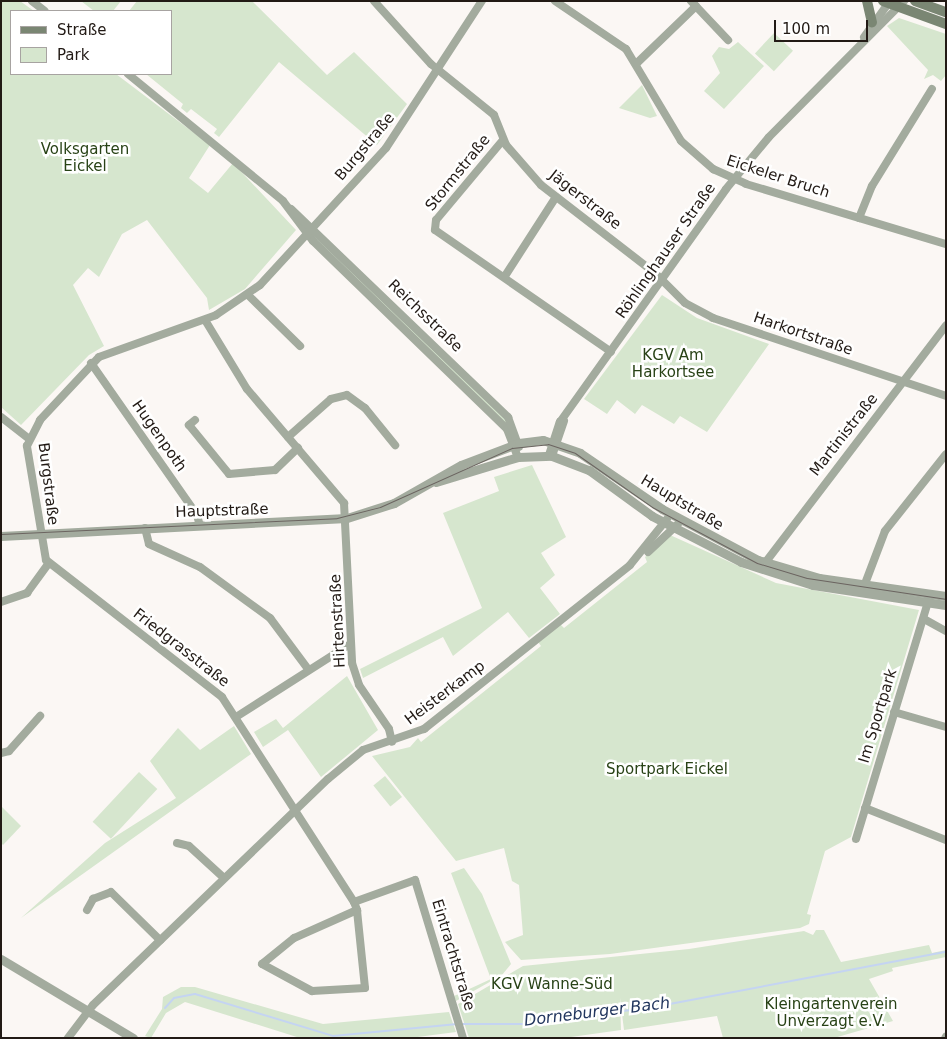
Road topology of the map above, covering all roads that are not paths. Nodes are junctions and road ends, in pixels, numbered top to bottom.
1 (32, 1) edge
2 (374, 1) edge
3 (482, 1) edge
4 (555, 1) edge
5 (867, 1) edge
6 (915, 1) edge
7 (893, 3) edge
8 (693, 4) edge
9 (931, 4) edge
10 (44, 10) edge
11 (946, 12) edge
12 (872, 22) junction
13 (946, 24) edge
14 (728, 40) dead end
15 (860, 43) junction
16 (637, 63) junction
17 (438, 71) junction
18 (129, 75) edge
19 (932, 89) dead end
20 (503, 140) junction
21 (734, 180) junction
22 (556, 197) junction
23 (291, 209) junction
24 (859, 218) junction
25 (313, 226) junction
26 (307, 233) junction
27 (946, 244) edge
28 (505, 276) junction
29 (663, 280) junction
30 (248, 295) junction
31 (205, 320) junction
32 (946, 325) edge
33 (300, 346) dead end
34 (611, 352) junction
35 (91, 363) junction
36 (903, 382) junction
37 (946, 396) edge
38 (1, 417) edge
39 (195, 420) dead end
40 (288, 437) junction
41 (28, 438) junction
42 (555, 442) junction
43 (517, 444) junction
44 (395, 445) dead end
45 (298, 448) junction
46 (946, 454) edge
47 (551, 456) junction
48 (519, 457) junction
49 (436, 482) junction
50 (670, 514) junction
51 (347, 518) junction
52 (681, 521) junction
53 (664, 524) junction
54 (200, 526) junction
55 (145, 528) junction
56 (673, 528) junction
57 (41, 535) junction
58 (1, 536) edge
59 (636, 560) junction
60 (49, 563) junction
61 (765, 563) junction
62 (864, 582) junction
63 (862, 593) junction
64 (946, 596) edge
65 (929, 598) junction
66 (1, 602) edge
67 (946, 605) edge
68 (924, 619) junction
69 (946, 631) edge
70 (350, 644) junction
71 (308, 669) junction
72 (894, 712) junction
73 (40, 716) dead end
74 (236, 717) junction
75 (946, 727) edge
76 (392, 742) junction
77 (1, 753) edge
78 (865, 808) junction
79 (294, 811) junction
80 (856, 839) dead end
81 (946, 840) edge
82 (177, 844) dead end
83 (224, 878) junction
84 (356, 906) junction
85 (87, 910) dead end
86 (160, 940) junction
87 (1, 958) edge
88 (87, 1011) junction
89 (463, 1036) edge
90 (68, 1038) edge
91 (133, 1038) edge

1 - 10 street
2 - 17 street, Jägerstraße
3 - 17 street, Burgstraße
4 - 16 street, Eickeler Bruch
5 - 12 main road
6 - 9 main road
7 - 12 street, Röhlinghauser Straße
7 - 13 main road
7 - 15 street, Röhlinghauser Straße
8 - 14 street
8 - 16 street
9 - 11 main road
12 - 15 street, Röhlinghauser Straße
15 - 21 street, Röhlinghauser Straße
16 - 21 street, Eickeler Bruch
17 - 20 street, Jägerstraße
17 - 25 street, Burgstraße
18 - 23 street, Reichsstraße
19 - 24 street
20 - 22 street, Jägerstraße
20 - 28 street, Stormstraße
21 - 24 street, Eickeler Bruch
21 - 29 street, Röhlinghauser Straße
22 - 28 street
22 - 29 street, Jägerstraße
23 - 25 street, Reichsstraße
23 - 26 street, Reichsstraße
24 - 27 street, Eickeler Bruch
25 - 26 street, Burgstraße
25 - 43 street, Reichsstraße
26 - 30 street, Burgstraße
26 - 43 street, Reichsstraße
28 - 34 street, Stormstraße
29 - 34 street, Röhlinghauser Straße
29 - 36 street, Harkortstraße
30 - 31 street, Burgstraße
30 - 33 street
31 - 35 street, Burgstraße
31 - 40 street, Hirtenstraße
32 - 36 street, Martinistraße
34 - 42 street, Röhlinghauser Straße
35 - 41 street, Burgstraße
35 - 54 street, Hugenpoth
36 - 37 street, Harkortstraße
36 - 61 street, Martinistraße
38 - 41 street
39 - 45 street
40 - 44 street
40 - 45 street, Hirtenstraße
41 - 57 street, Burgstraße
42 - 43 street, Hauptstraße
42 - 47 street, Röhlinghauser Straße
42 - 50 street, Hauptstraße
43 - 48 street, Reichsstraße
43 - 49 street, Hauptstraße
45 - 51 street, Hirtenstraße
46 - 62 street
47 - 48 street, Hauptstraße
47 - 53 street, Hauptstraße
48 - 49 street, Hauptstraße
49 - 51 street, Hauptstraße
50 - 52 street, Hauptstraße
50 - 53 street, Heisterkamp
51 - 54 street, Hauptstraße
51 - 70 street, Hirtenstraße
52 - 56 street, Heisterkamp
52 - 61 street, Hauptstraße
53 - 56 street, Hauptstraße
53 - 59 street, Heisterkamp
54 - 55 street, Hauptstraße
55 - 57 street, Hauptstraße
55 - 71 street
56 - 59 street, Heisterkamp
56 - 63 street, Hauptstraße
57 - 58 street, Hauptstraße
57 - 60 street
59 - 76 street, Heisterkamp
60 - 66 street
60 - 74 street, Friedgrasstraße
61 - 62 street, Hauptstraße
62 - 63 street
62 - 65 street, Hauptstraße
63 - 65 street, Hauptstraße
64 - 65 street, Hauptstraße
65 - 67 street, Hauptstraße
65 - 68 street, Im Sportpark
68 - 69 street
68 - 72 street, Im Sportpark
70 - 71 street
70 - 76 street, Hirtenstraße
71 - 74 street
72 - 75 street
72 - 78 street, Im Sportpark
73 - 77 street
74 - 79 street, Friedgrasstraße
76 - 79 street, Heisterkamp
78 - 80 street, Im Sportpark
78 - 81 street
79 - 83 street, Heisterkamp
79 - 84 street, Friedgrasstraße
82 - 83 street
83 - 86 street, Heisterkamp
84 - 84 street
84 - 89 street, Eintrachtstraße
85 - 86 street
86 - 88 street, Heisterkamp
87 - 88 street
88 - 90 street, Heisterkamp
88 - 91 street

